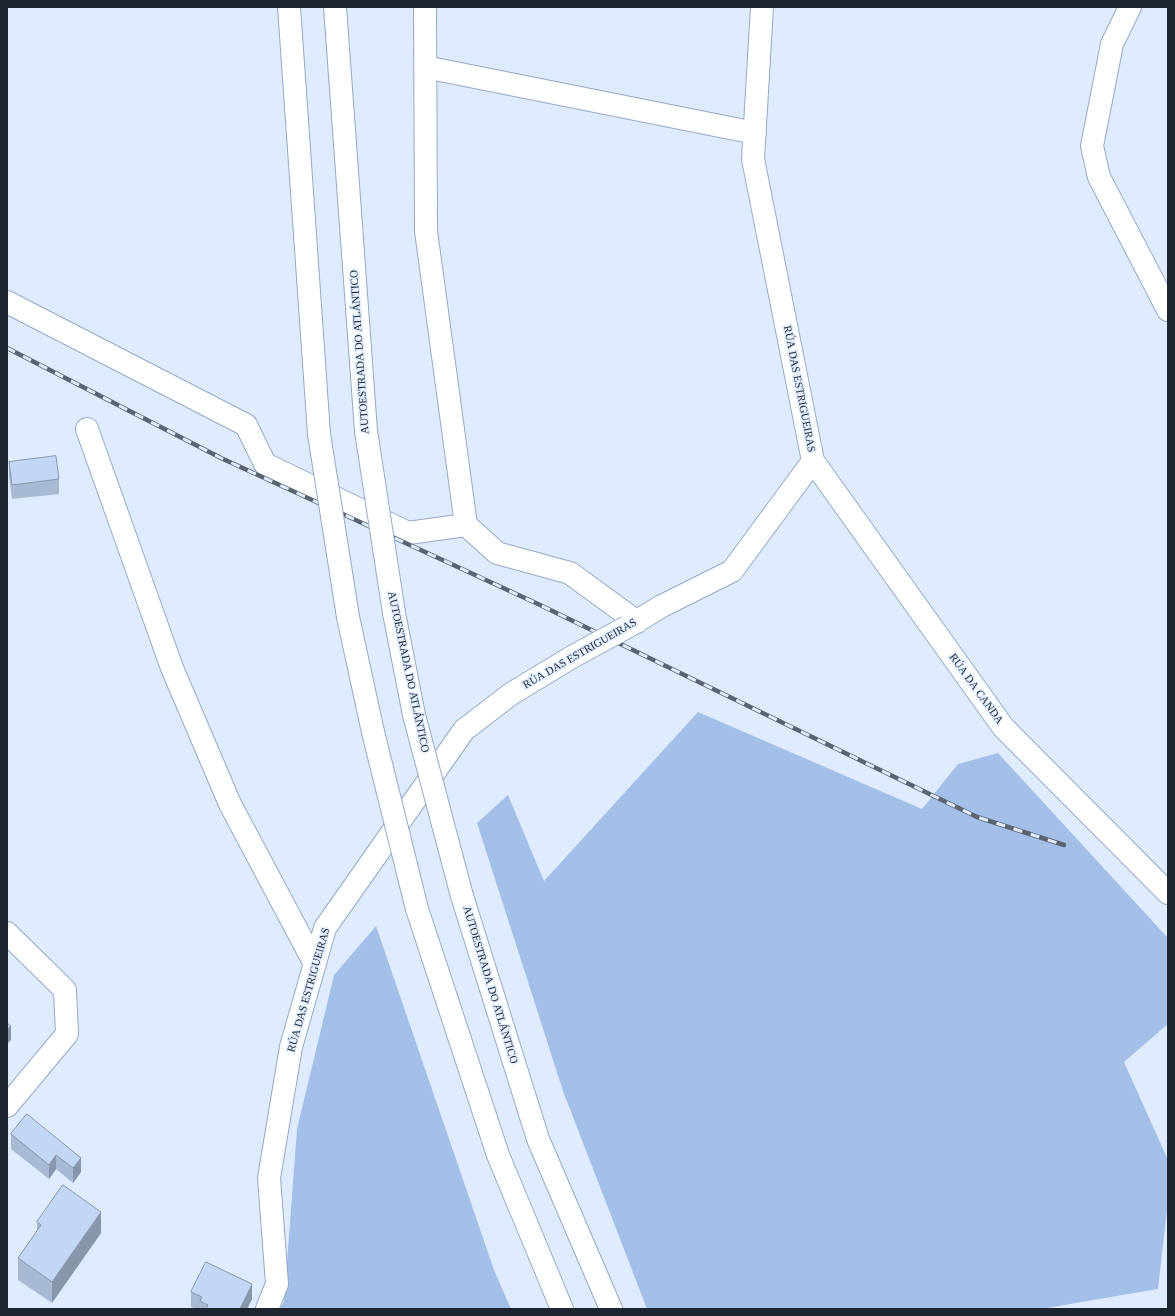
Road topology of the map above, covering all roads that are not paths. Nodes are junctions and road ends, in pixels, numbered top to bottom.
1 (288, 7) edge
2 (335, 7) edge
3 (425, 7) edge
4 (762, 7) edge
5 (1130, 7) edge
6 (425, 67) junction
7 (755, 133) junction
8 (7, 302) edge
9 (1168, 310) edge
10 (87, 429) dead end
11 (813, 461) junction
12 (466, 525) junction
13 (632, 624) junction
14 (1168, 893) edge
15 (7, 933) edge
16 (315, 964) junction
17 (7, 1106) edge
18 (267, 1309) edge
19 (562, 1309) edge
20 (611, 1309) edge

1 - 19 main road, bridge
2 - 20 main road, AUTOESTRADA DO ATLÁNTICO, bridge
3 - 6 main road
4 - 7 main road, RÚA DAS ESTRIGUEIRAS
5 - 9 main road
6 - 7 main road
6 - 12 main road
7 - 11 main road, RÚA DAS ESTRIGUEIRAS
8 - 12 main road
10 - 16 main road
11 - 13 main road, RÚA DAS ESTRIGUEIRAS
11 - 14 main road, RÚA DA CANDA
12 - 13 main road
13 - 16 main road, RÚA DAS ESTRIGUEIRAS, bridge
15 - 17 main road
16 - 18 main road, RÚA DAS ESTRIGUEIRAS

